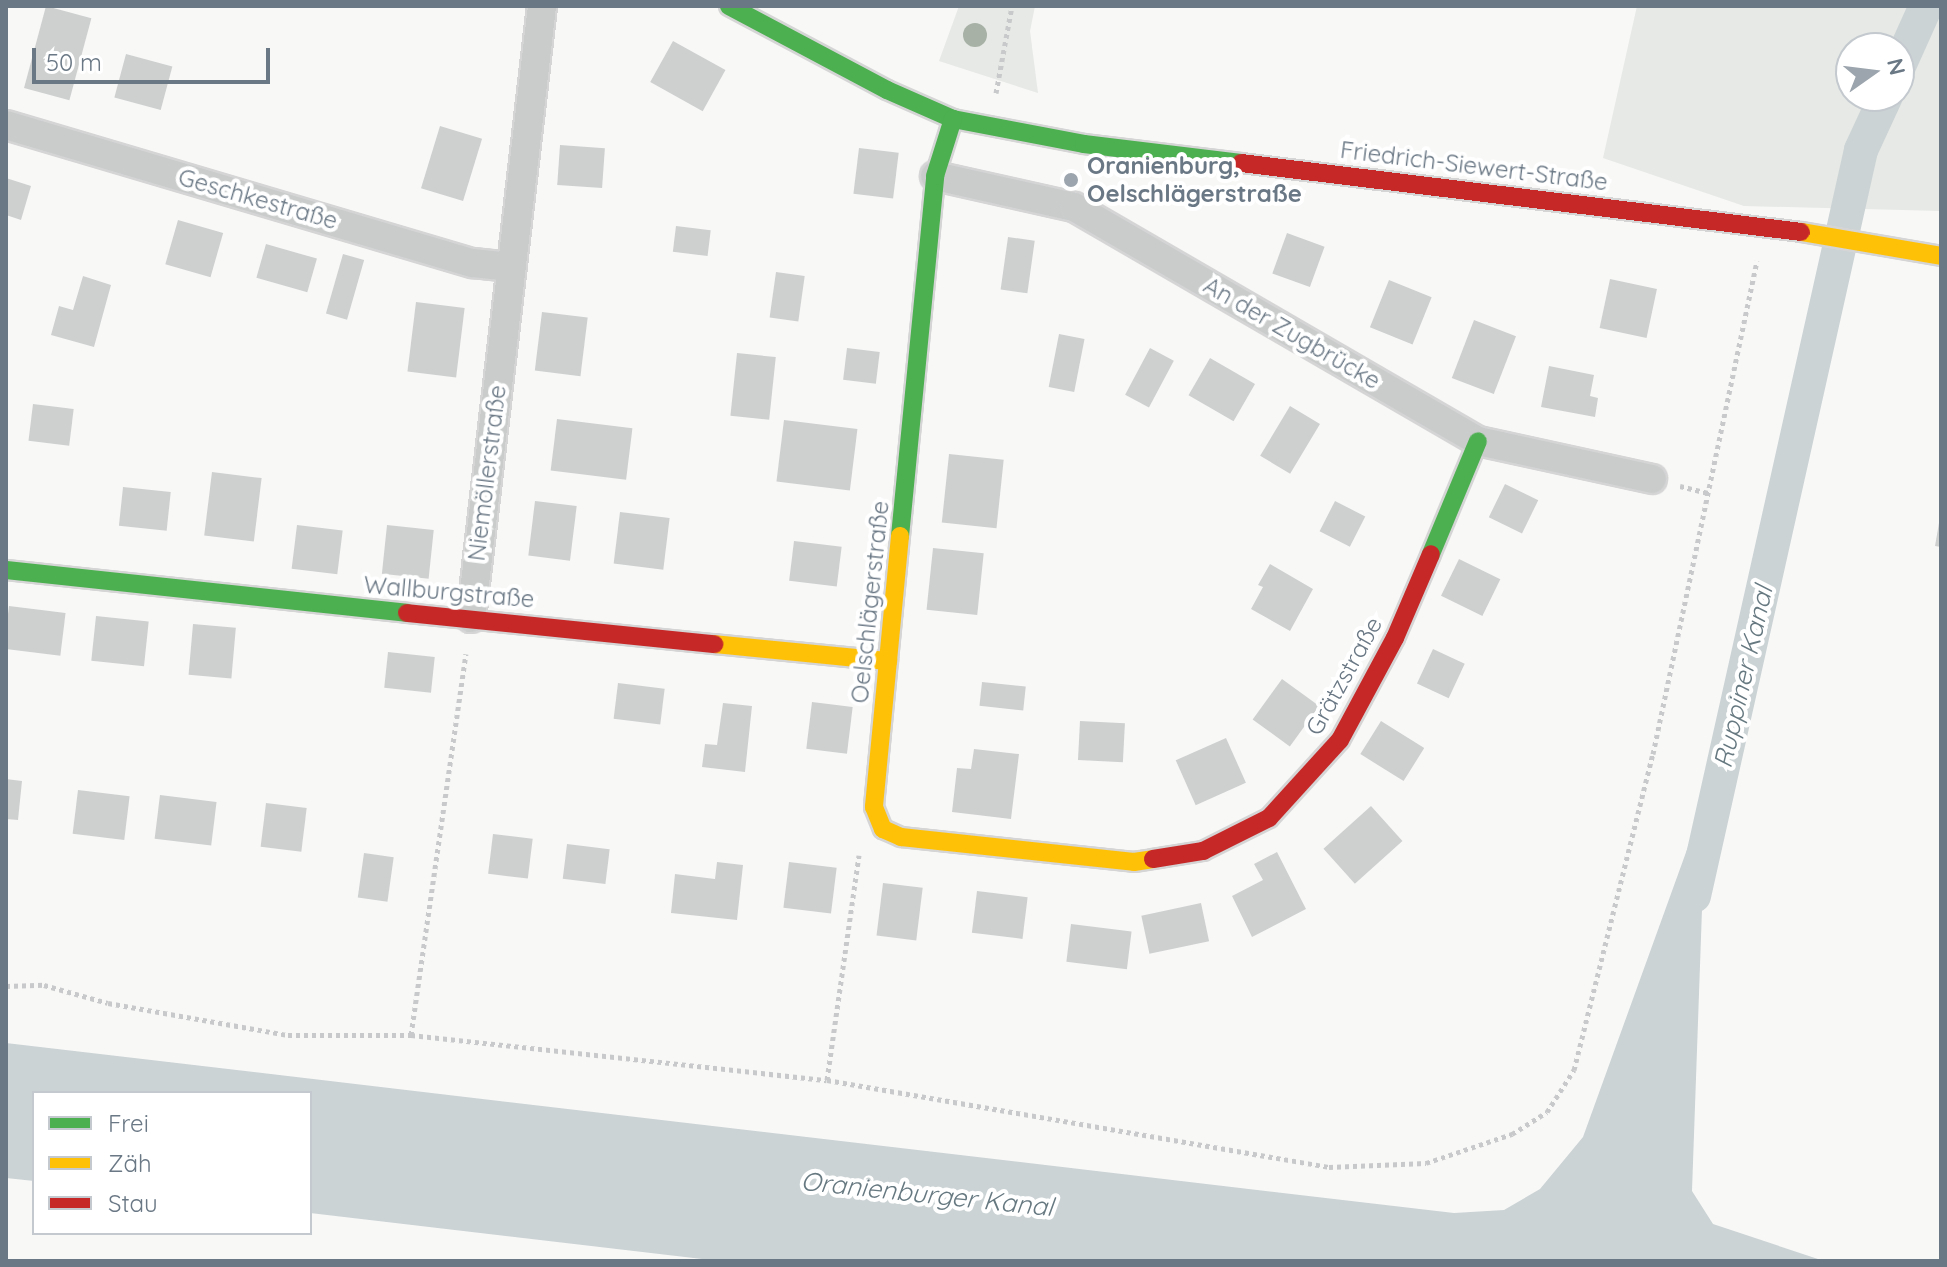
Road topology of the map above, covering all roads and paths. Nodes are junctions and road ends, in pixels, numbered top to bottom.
1 (542, 6) edge
2 (729, 6) edge
3 (1012, 6) edge
4 (953, 119) junction
5 (6, 125) edge
6 (990, 126) junction
7 (935, 176) junction
8 (1773, 227) junction
9 (1941, 256) edge
10 (511, 267) junction
11 (1478, 441) junction
12 (1652, 479) dead end
13 (6, 570) edge
14 (471, 618) junction
15 (888, 661) junction
16 (883, 829) junction
17 (6, 986) edge
18 (411, 1035) junction
19 (827, 1080) junction

1 - 10 street, Niemöllerstraße
2 - 4 street, Friedrich-Siewert-Straße
3 - 6 path
4 - 6 street, Friedrich-Siewert-Straße
4 - 7 street, Oelschlägerstraße
5 - 10 street, Geschkestraße
6 - 8 street, Friedrich-Siewert-Straße
7 - 11 street, An der Zugbrücke
7 - 15 street, Oelschlägerstraße
8 - 9 street, Friedrich-Siewert-Straße
8 - 19 path
10 - 14 street, Niemöllerstraße
11 - 12 street, An der Zugbrücke
11 - 16 street, Grätzstraße
13 - 14 street, Wallburgstraße
14 - 15 street, Wallburgstraße
14 - 18 path
15 - 16 street, Oelschlägerstraße
16 - 19 path
17 - 18 path
18 - 19 path

